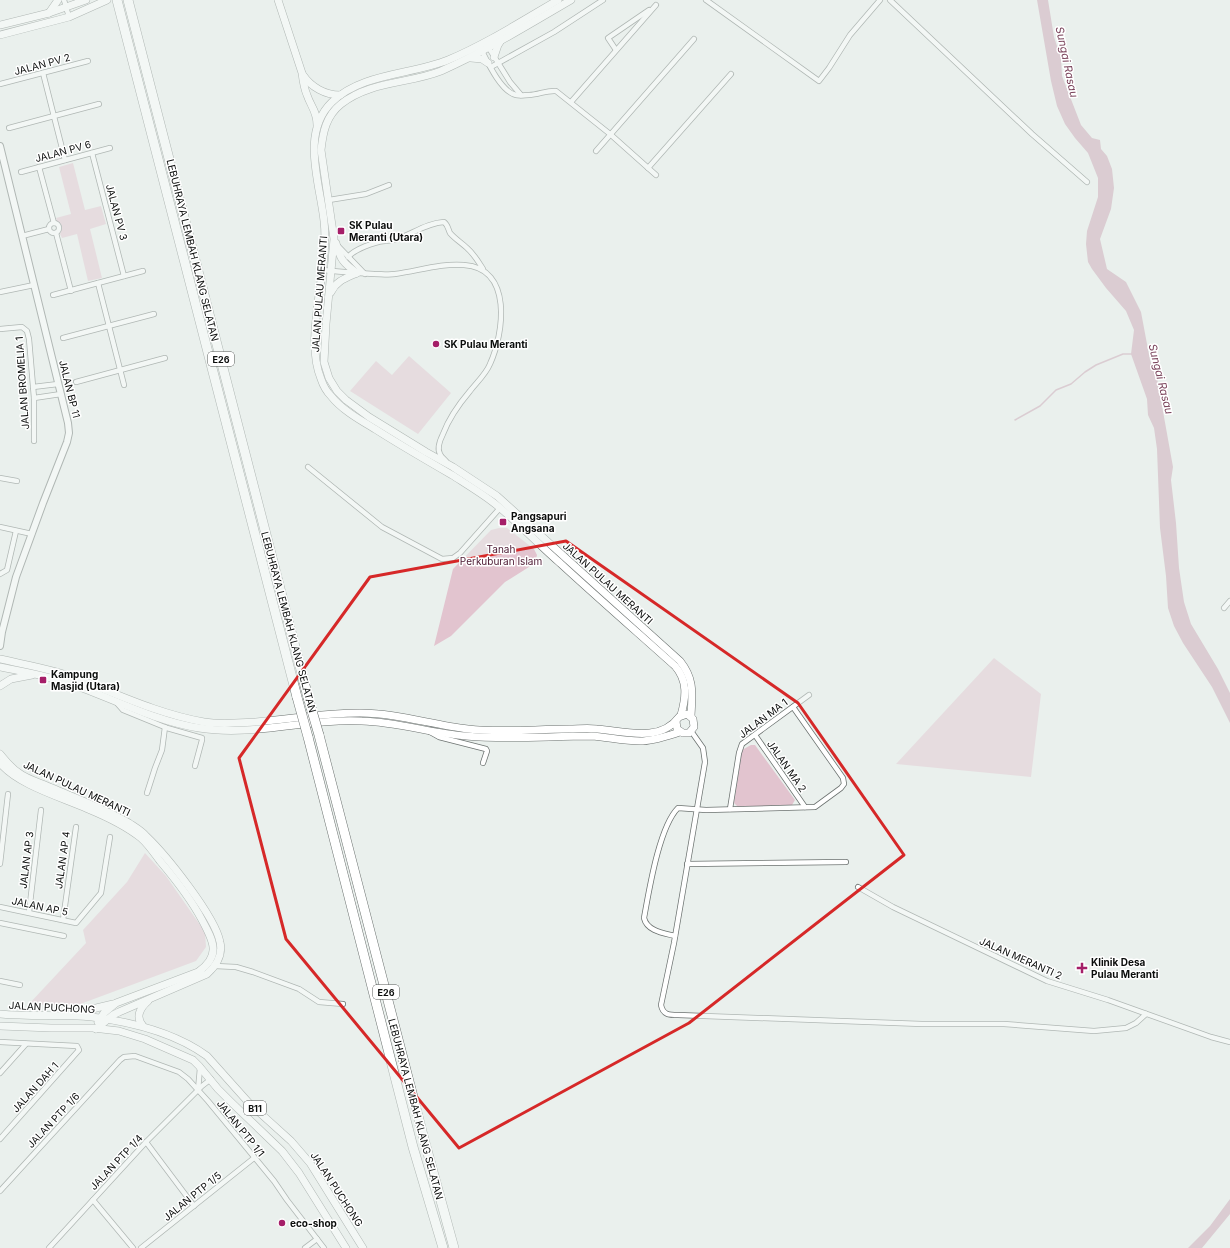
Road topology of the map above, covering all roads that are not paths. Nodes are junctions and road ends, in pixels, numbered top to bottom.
1 (58, 0) edge
2 (64, 0) edge
3 (107, 0) edge
4 (117, 0) edge
5 (128, 0) edge
6 (278, 0) edge
7 (558, 0) edge
8 (571, 0) edge
9 (603, 0) edge
10 (706, 0) edge
11 (880, 0) edge
12 (890, 0) edge
13 (81, 1) edge
14 (66, 8) junction
15 (49, 13) junction
16 (69, 17) junction
17 (0, 25) edge
18 (0, 35) edge
19 (694, 39) dead end
20 (502, 40) junction
21 (484, 46) junction
22 (616, 50) junction
23 (469, 58) junction
24 (496, 60) junction
25 (88, 61) dead end
26 (490, 65) junction
27 (43, 73) junction
28 (302, 73) junction
29 (731, 74) dead end
30 (0, 84) edge
31 (340, 95) junction
32 (521, 95) junction
33 (571, 102) junction
34 (99, 104) dead end
35 (54, 116) junction
36 (317, 127) junction
37 (9, 128) dead end
38 (610, 134) junction
39 (0, 146) edge
40 (110, 148) dead end
41 (596, 151) dead end
42 (92, 153) junction
43 (65, 160) junction
44 (39, 167) junction
45 (648, 168) junction
46 (21, 172) dead end
47 (656, 175) dead end
48 (1087, 182) dead end
49 (389, 185) dead end
50 (329, 200) junction
51 (54, 223) junction
52 (49, 229) junction
53 (56, 233) junction
54 (22, 236) junction
55 (335, 241) junction
56 (348, 257) junction
57 (323, 270) junction
58 (143, 271) dead end
59 (331, 271) junction
60 (483, 271) junction
61 (361, 273) junction
62 (124, 276) junction
63 (98, 283) junction
64 (34, 285) junction
65 (71, 290) junction
66 (0, 292) edge
67 (53, 295) dead end
68 (328, 297) junction
69 (154, 314) dead end
70 (109, 326) junction
71 (0, 329) edge
72 (63, 338) dead end
73 (165, 358) dead end
74 (121, 370) junction
75 (76, 382) dead end
76 (58, 384) junction
77 (124, 384) dead end
78 (33, 387) junction
79 (61, 394) junction
80 (34, 398) junction
81 (34, 441) dead end
82 (308, 467) dead end
83 (453, 467) junction
84 (0, 478) edge
85 (17, 481) dead end
86 (500, 508) junction
87 (0, 527) edge
88 (16, 531) junction
89 (32, 534) junction
90 (0, 574) edge
91 (1230, 601) edge
92 (1224, 608) dead end
93 (1, 634) edge
94 (0, 646) edge
95 (0, 659) edge
96 (0, 667) edge
97 (42, 675) junction
98 (0, 686) edge
99 (809, 695) dead end
100 (116, 702) junction
101 (793, 707) junction
102 (681, 715) junction
103 (692, 716) junction
104 (676, 721) junction
105 (165, 727) junction
106 (427, 730) junction
107 (691, 731) junction
108 (680, 732) junction
109 (755, 735) junction
110 (0, 754) edge
111 (0, 763) edge
112 (483, 763) dead end
113 (195, 766) dead end
114 (148, 793) dead end
115 (8, 794) dead end
116 (805, 807) junction
117 (730, 809) junction
118 (41, 810) dead end
119 (697, 810) junction
120 (76, 827) dead end
121 (110, 837) dead end
122 (846, 862) dead end
123 (0, 864) edge
124 (687, 864) junction
125 (858, 887) dead end
126 (0, 907) edge
127 (29, 912) junction
128 (63, 920) junction
129 (0, 923) edge
130 (64, 936) dead end
131 (675, 936) junction
132 (215, 966) junction
133 (0, 981) edge
134 (20, 985) dead end
135 (158, 994) junction
136 (116, 1003) junction
137 (343, 1004) dead end
138 (0, 1014) edge
139 (1146, 1014) junction
140 (63, 1016) junction
141 (103, 1019) junction
142 (0, 1026) edge
143 (143, 1026) junction
144 (94, 1028) junction
145 (0, 1042) edge
146 (1230, 1042) edge
147 (26, 1044) junction
148 (120, 1060) joint
149 (200, 1066) junction
150 (0, 1073) edge
151 (226, 1078) junction
152 (211, 1079) junction
153 (198, 1090) junction
154 (0, 1139) edge
155 (146, 1142) junction
156 (254, 1158) junction
157 (0, 1191) edge
158 (93, 1200) junction
159 (194, 1206) junction
160 (317, 1239) junction
161 (49, 1248) edge
162 (133, 1248) edge
163 (140, 1248) edge
164 (305, 1248) edge
165 (324, 1248) edge
166 (346, 1248) edge
167 (363, 1248) edge
168 (443, 1248) edge
169 (454, 1248) edge

1 - 15 main road
2 - 14 street
3 - 16 main road
4 - 168 highway, LEBUHRAYA LEMBAH KLANG SELATAN / E26, bridge
5 - 169 highway, LEBUHRAYA LEMBAH KLANG SELATAN / E26, bridge
6 - 28 main road
7 - 21 main road, JALAN PULAU MERANTI
8 - 20 main road, JALAN PULAU MERANTI
9 - 24 street
10 - 11 street
12 - 48 street
13 - 14 main road
14 - 15 main road
14 - 16 street
15 - 17 main road
16 - 18 main road
19 - 38 street
20 - 21 main road, JALAN PULAU MERANTI
20 - 24 main road
21 - 23 main road, JALAN PULAU MERANTI
21 - 24 street
21 - 26 street
21 - 31 main road, JALAN PULAU MERANTI
22 - 22 street
22 - 33 street
23 - 26 main road
23 - 50 main road, JALAN PULAU MERANTI
24 - 26 street
24 - 32 street
25 - 27 street, JALAN PV 2
26 - 32 street
27 - 30 street, JALAN PV 2
27 - 35 street
28 - 31 main road
28 - 36 main road
29 - 45 street
31 - 36 main road, JALAN PULAU MERANTI
32 - 33 street
33 - 38 street
34 - 35 street
35 - 37 street
35 - 43 street
36 - 57 main road, JALAN PULAU MERANTI
38 - 41 street
38 - 45 street
39 - 54 street, JALAN BP 11
40 - 42 street, JALAN PV 6
42 - 43 street, JALAN PV 6
42 - 62 street, JALAN PV 3
43 - 44 street, JALAN PV 6
44 - 46 street, JALAN PV 6
44 - 51 street
45 - 47 street
49 - 50 street
50 - 55 main road, JALAN PULAU MERANTI
51 - 52 street
51 - 53 street
52 - 53 street
52 - 54 street
53 - 65 street
54 - 64 street, JALAN BP 11
55 - 56 street
55 - 59 main road, JALAN PULAU MERANTI
55 - 61 main road
56 - 60 street
56 - 61 street
57 - 59 street
57 - 86 main road, JALAN PULAU MERANTI
58 - 62 street
59 - 61 street
59 - 68 main road, JALAN PULAU MERANTI
60 - 61 street
60 - 83 street
61 - 68 main road
62 - 63 street
63 - 65 street
63 - 70 street
64 - 66 street
64 - 76 street, JALAN BP 11
65 - 67 street
68 - 83 main road, JALAN PULAU MERANTI
69 - 70 street
70 - 72 street
70 - 74 street
71 - 78 street, JALAN BROMELIA 1
73 - 74 street
74 - 75 street
74 - 77 street
76 - 78 street
76 - 79 street, JALAN BP 11
78 - 80 street, JALAN BROMELIA 1
79 - 80 street
79 - 89 street, JALAN BP 11
80 - 81 street, JALAN BROMELIA 1
82 - 86 street
83 - 103 main road, JALAN PULAU MERANTI
84 - 85 street
86 - 102 main road, JALAN PULAU MERANTI
87 - 88 street
88 - 89 street
88 - 90 street
89 - 93 street, JALAN BP 11
91 - 92 street
93 - 94 street, JALAN BP 11
95 - 104 main road
96 - 97 main road
97 - 98 main road
97 - 100 main road
99 - 101 street, JALAN MA 1
100 - 105 street
100 - 106 main road
101 - 109 street, JALAN MA 1
101 - 116 street
102 - 103 main road
102 - 104 main road
103 - 107 main road
104 - 108 main road
105 - 113 street
105 - 114 street
106 - 108 main road
106 - 112 street
107 - 108 main road
107 - 119 street
109 - 116 street, JALAN MA 2
109 - 117 street, JALAN MA 1
110 - 132 main road, JALAN PULAU MERANTI
111 - 136 main road, JALAN PULAU MERANTI
115 - 123 street
116 - 117 street
117 - 119 street
118 - 127 street, JALAN AP 3
119 - 124 street
119 - 131 street
120 - 128 street, JALAN AP 4
121 - 128 street, JALAN AP 5
122 - 124 street
124 - 131 street
125 - 139 street, JALAN MERANTI 2
126 - 127 street, JALAN AP 5
127 - 128 street, JALAN AP 5
129 - 130 street
131 - 139 street
132 - 135 main road, JALAN PULAU MERANTI
132 - 137 street
133 - 134 street
135 - 141 main road, JALAN PULAU MERANTI
135 - 143 main road
136 - 140 main road
136 - 141 main road, JALAN PULAU MERANTI
138 - 140 main road, JALAN PUCHONG / B11
139 - 146 street, JALAN MERANTI 2
140 - 141 main road, JALAN PUCHONG / B11
141 - 143 main road, JALAN PUCHONG / B11
141 - 144 main road, JALAN PULAU MERANTI
142 - 144 main road, JALAN PUCHONG / B11
143 - 151 main road, JALAN PUCHONG / B11
144 - 149 main road, JALAN PUCHONG / B11
145 - 147 street
147 - 150 street
147 - 154 street, JALAN DAH 1
148 - 153 street, JALAN PTP 1/1
148 - 157 street, JALAN PTP 1/6
149 - 152 main road, JALAN PUCHONG / B11
149 - 153 street
151 - 152 main road
151 - 167 main road, JALAN PUCHONG / B11
152 - 153 street, JALAN PTP 1/4
152 - 166 main road, JALAN PUCHONG / B11
153 - 155 street, JALAN PTP 1/4
153 - 156 street, JALAN PTP 1/1
155 - 158 street, JALAN PTP 1/4
155 - 159 street
156 - 159 street, JALAN PTP 1/5
156 - 160 street, JALAN PTP 1/1
158 - 161 street, JALAN PTP 1/4
158 - 162 street
159 - 163 street, JALAN PTP 1/5
160 - 164 street
160 - 165 street, JALAN PTP 1/1

